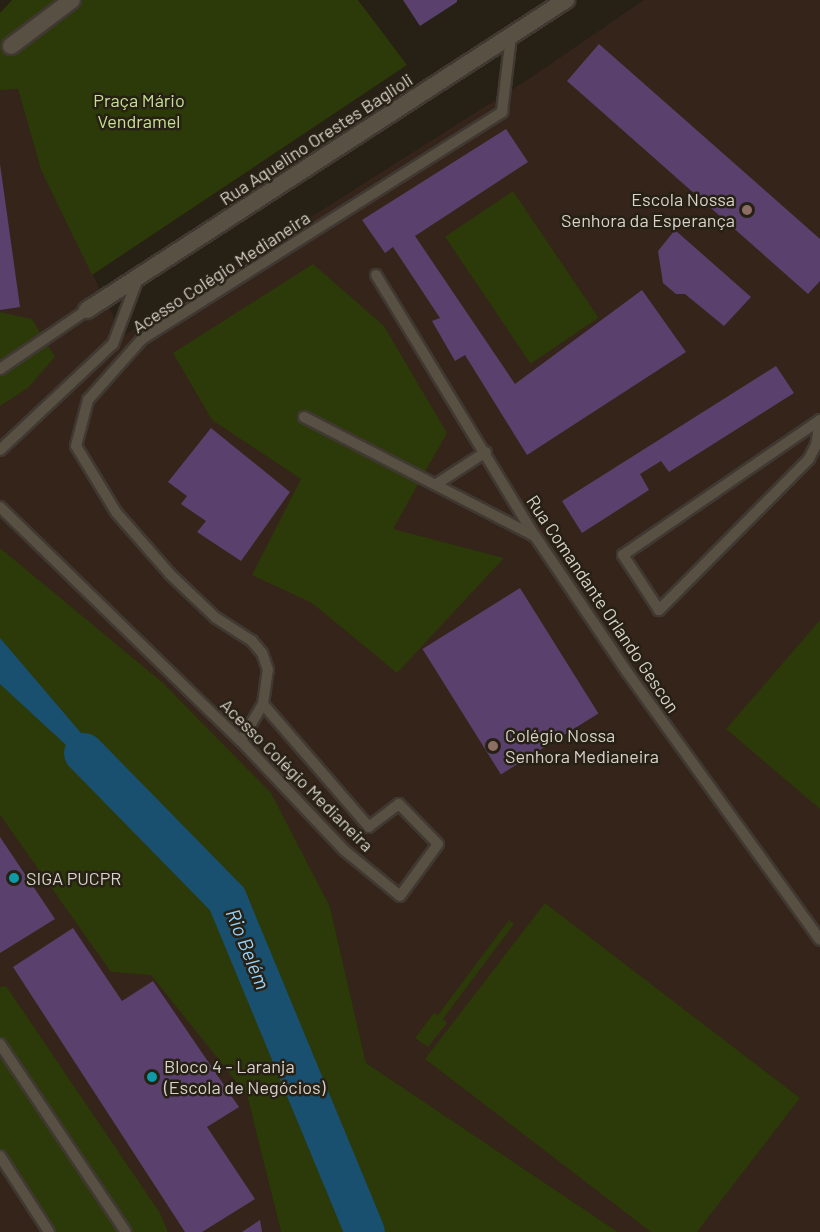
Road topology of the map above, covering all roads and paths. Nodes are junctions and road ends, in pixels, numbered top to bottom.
1 (72, 0) edge
2 (566, 0) edge
3 (511, 36) junction
4 (11, 46) dead end
5 (376, 274) dead end
6 (139, 276) junction
7 (87, 310) joint
8 (0, 369) edge
9 (304, 417) dead end
10 (820, 420) edge
11 (0, 450) edge
12 (486, 452) junction
13 (438, 483) junction
14 (0, 507) edge
15 (535, 536) junction
16 (263, 704) junction
17 (241, 741) junction
18 (820, 940) edge
19 (0, 1044) edge
20 (0, 1156) edge
21 (48, 1232) edge
22 (126, 1232) edge

1 - 4 street
2 - 3 street, Rua Aquelino Orestes Baglioli
3 - 6 street, Rua Aquelino Orestes Baglioli
3 - 16 lane, Acesso Colégio Medianeira
5 - 12 lane, Rua Comandante Orlando Gescon
6 - 7 street, Rua Aquelino Orestes Baglioli
6 - 11 lane, Acesso Colégio Medianeira
7 - 8 lane
9 - 13 lane
10 - 10 lane
12 - 13 lane
12 - 15 lane, Rua Comandante Orlando Gescon
13 - 15 lane
14 - 17 lane, Acesso Colégio Medianeira
15 - 18 lane, Rua Comandante Orlando Gescon
16 - 17 lane
16 - 17 lane, Acesso Colégio Medianeira
19 - 22 lane
20 - 21 lane

